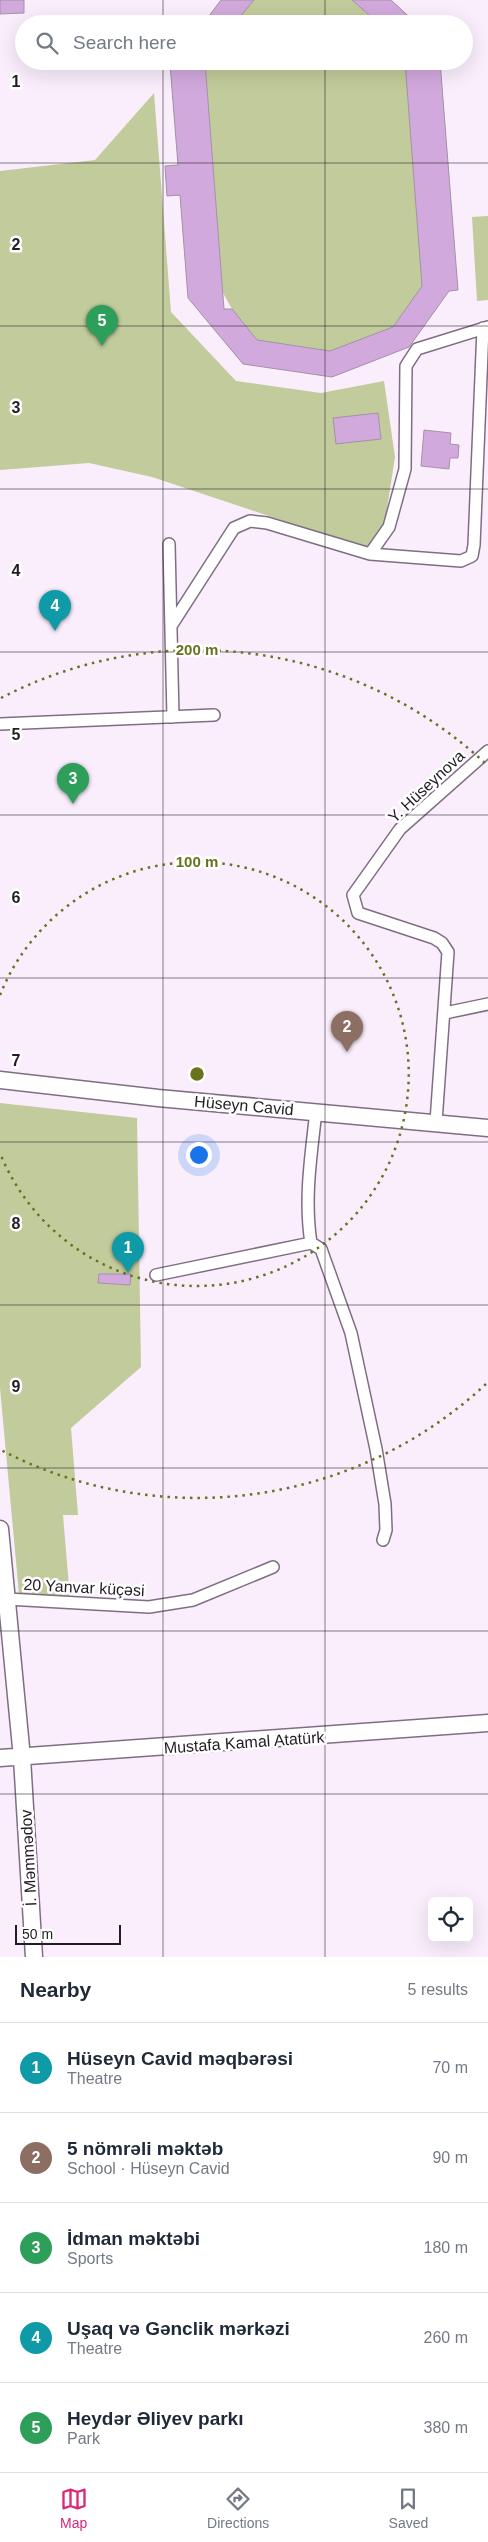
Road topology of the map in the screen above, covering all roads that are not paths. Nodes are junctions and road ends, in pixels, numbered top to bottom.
1 (486, 328) edge
2 (169, 544) dead end
3 (370, 554) junction
4 (171, 626) junction
5 (214, 716) dead end
6 (173, 717) junction
7 (0, 724) edge
8 (488, 751) edge
9 (488, 1004) edge
10 (445, 1013) junction
11 (0, 1080) edge
12 (316, 1112) junction
13 (436, 1122) junction
14 (488, 1128) edge
15 (311, 1243) junction
16 (156, 1274) dead end
17 (0, 1529) edge
18 (383, 1540) dead end
19 (273, 1567) dead end
20 (6, 1599) junction
21 (488, 1723) edge
22 (0, 1758) edge
23 (22, 1758) junction
24 (34, 1957) edge

1 - 3 street
1 - 3 street
2 - 4 street
3 - 4 street
4 - 6 street
5 - 6 street
6 - 7 street
8 - 10 street, Y. Hüseynova
9 - 10 street
10 - 13 street, Y. Hüseynova
11 - 12 main road, Hüseyn Cavid
12 - 13 main road, Hüseyn Cavid
12 - 15 street
13 - 14 main road, Hüseyn Cavid
15 - 16 street
15 - 18 street
17 - 20 main road, İ. Məmmədov
19 - 20 street, 20 Yanvar küçəsi
20 - 23 main road, İ. Məmmədov
21 - 23 main road, Mustafa Kamal Atatürk
22 - 23 main road, Mustafa Kamal Atatürk
23 - 24 main road, İ. Məmmədov

